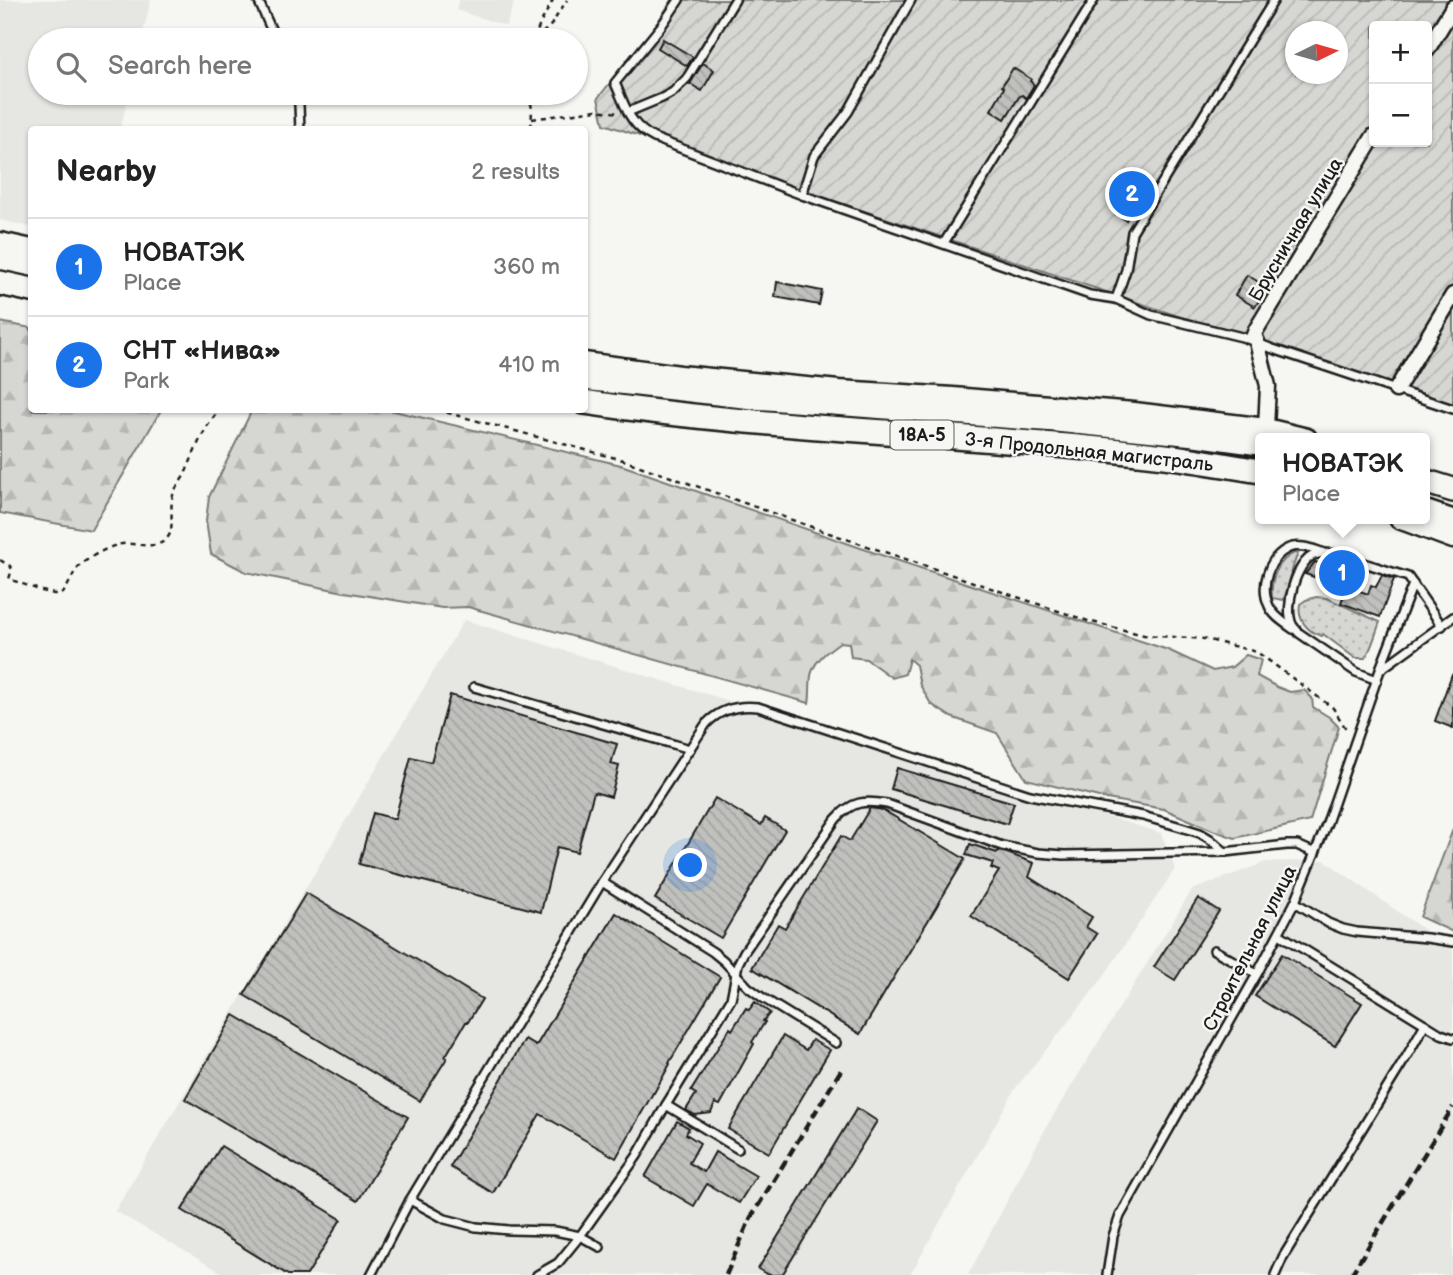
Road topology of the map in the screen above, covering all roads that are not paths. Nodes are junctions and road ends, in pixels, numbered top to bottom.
1 (258, 0) edge
2 (679, 0) edge
3 (735, 0) edge
4 (911, 0) edge
5 (1094, 0) edge
6 (1274, 0) edge
7 (1453, 7) edge
8 (271, 28) edge
9 (1432, 42) edge
10 (299, 105) edge
11 (628, 112) junction
12 (300, 126) edge
13 (1369, 144) edge
14 (802, 195) junction
15 (0, 242) edge
16 (944, 243) junction
17 (28, 248) edge
18 (0, 257) edge
19 (28, 263) edge
20 (0, 283) edge
21 (28, 289) edge
22 (1453, 295) edge
23 (1116, 299) junction
24 (1258, 342) junction
25 (588, 363) edge
26 (588, 378) edge
27 (1396, 390) junction
28 (588, 403) edge
29 (1453, 410) edge
30 (1263, 433) edge
31 (1255, 434) edge
32 (1255, 435) edge
33 (1255, 470) edge
34 (1430, 517) edge
35 (1416, 524) edge
36 (1452, 535) edge
37 (1326, 553) junction
38 (1411, 581) junction
39 (1453, 617) edge
40 (1442, 626) junction
41 (1299, 633) junction
42 (1380, 670) junction
43 (1377, 680) junction
44 (474, 687) dead end
45 (690, 749) junction
46 (1225, 852) junction
47 (1315, 853) junction
48 (602, 882) junction
49 (1295, 902) junction
50 (1279, 934) junction
51 (1453, 942) edge
52 (1214, 950) dead end
53 (1257, 974) junction
54 (737, 975) junction
55 (1425, 1024) junction
56 (1453, 1038) edge
57 (836, 1043) dead end
58 (666, 1105) junction
59 (737, 1149) dead end
60 (410, 1200) junction
61 (580, 1236) junction
62 (600, 1247) dead end
63 (371, 1275) edge
64 (537, 1275) edge
65 (1107, 1275) edge
66 (1275, 1275) edge

1 - 8 lane
2 - 11 lane
3 - 11 lane
4 - 14 lane
5 - 16 lane
6 - 23 lane
7 - 9 street
10 - 12 lane
11 - 14 lane
13 - 24 street, Брусничная улица
14 - 16 lane
15 - 17 street
16 - 23 lane
18 - 19 highway
20 - 21 highway
22 - 27 street
23 - 24 lane
24 - 27 lane
24 - 30 street
25 - 31 street
26 - 32 highway, 3-я Продольная магистраль / 18А-5
27 - 29 lane
28 - 33 highway, 3-я Продольная магистраль / 18А-5
34 - 36 highway
35 - 36 street
37 - 38 lane
37 - 41 lane
37 - 41 lane
38 - 40 lane
38 - 42 lane, Строительная улица
39 - 40 lane
40 - 42 lane
41 - 43 lane
42 - 43 lane, Строительная улица
43 - 47 lane, Строительная улица
44 - 45 lane
45 - 46 lane
45 - 48 lane
46 - 47 lane
46 - 54 lane
47 - 49 lane, Строительная улица
48 - 54 lane
48 - 60 lane
49 - 50 lane, Строительная улица
49 - 51 lane
50 - 53 lane, Строительная улица
50 - 55 lane
52 - 53 lane
53 - 65 lane, Строительная улица
54 - 57 lane
54 - 58 lane
55 - 56 lane
55 - 66 lane
58 - 59 lane
58 - 61 lane
60 - 61 lane
60 - 63 lane
61 - 62 lane
61 - 64 lane

